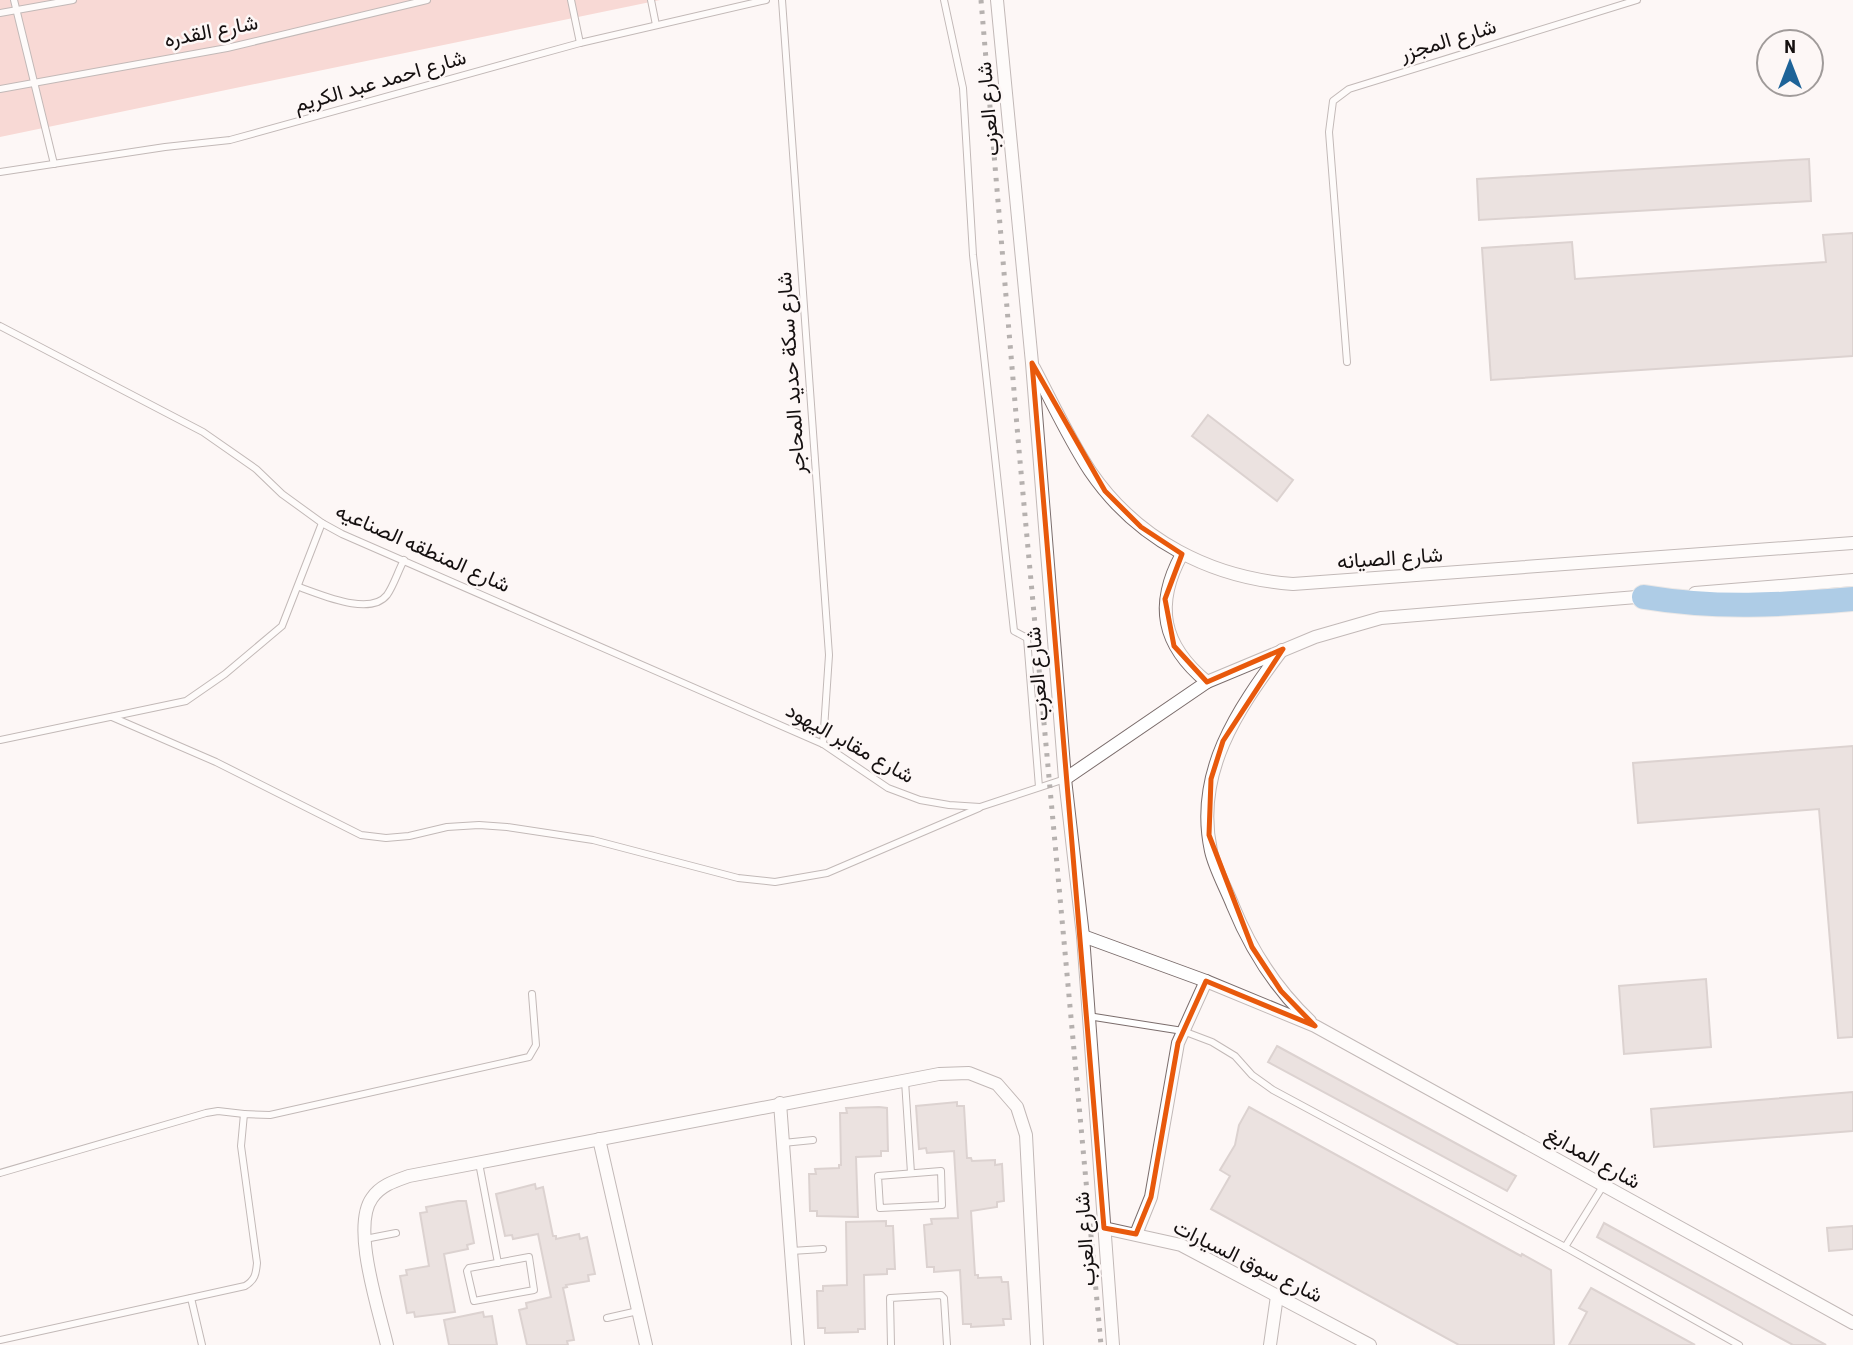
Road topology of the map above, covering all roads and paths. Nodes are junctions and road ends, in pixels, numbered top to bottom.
1 (15, 0) edge
2 (73, 0) edge
3 (427, 0) edge
4 (571, 0) edge
5 (651, 0) edge
6 (727, 0) edge
7 (766, 0) edge
8 (782, 0) edge
9 (944, 0) edge
10 (997, 0) edge
11 (1637, 0) edge
12 (729, 8) junction
13 (17, 10) junction
14 (0, 13) edge
15 (656, 25) junction
16 (580, 43) junction
17 (35, 82) junction
18 (0, 89) edge
19 (54, 164) junction
20 (0, 172) edge
21 (0, 326) edge
22 (1347, 362) dead end
23 (1031, 363) junction
24 (322, 523) junction
25 (1853, 543) edge
26 (1182, 554) junction
27 (404, 560) junction
28 (1853, 580) edge
29 (299, 587) junction
30 (1644, 597) junction
31 (1853, 599) edge
32 (1283, 649) junction
33 (1208, 682) junction
34 (702, 690) joint
35 (112, 718) junction
36 (0, 740) edge
37 (823, 744) junction
38 (1065, 779) junction
39 (1039, 787) junction
40 (981, 807) junction
41 (1083, 936) junction
42 (1206, 981) junction
43 (532, 994) dead end
44 (1088, 1016) junction
45 (1315, 1026) junction
46 (1183, 1031) junction
47 (905, 1081) junction
48 (780, 1103) junction
49 (244, 1114) junction
50 (599, 1139) junction
51 (813, 1140) dead end
52 (783, 1143) junction
53 (479, 1163) junction
54 (0, 1173) edge
55 (911, 1173) junction
56 (1604, 1185) junction
57 (1104, 1228) junction
58 (396, 1233) dead end
59 (1136, 1234) junction
60 (363, 1240) junction
61 (1565, 1247) junction
62 (823, 1249) dead end
63 (791, 1251) junction
64 (498, 1263) junction
65 (1277, 1296) junction
66 (191, 1298) junction
67 (638, 1311) junction
68 (607, 1318) dead end
69 (1853, 1323) edge
70 (0, 1340) edge
71 (202, 1345) edge
72 (387, 1345) edge
73 (646, 1345) edge
74 (798, 1345) edge
75 (891, 1345) edge
76 (947, 1345) edge
77 (1037, 1345) edge
78 (1113, 1345) edge
79 (1270, 1345) edge
80 (1370, 1345) edge
81 (1739, 1345) edge

1 - 13 lane
2 - 13 lane
3 - 17 lane, شارع القدره
4 - 16 lane
5 - 15 lane
6 - 12 lane
7 - 12 lane, شارع احمد عبد الكريم
8 - 37 lane, شارع سكة حديد المحاجر
9 - 39 lane
10 - 23 street, شارع العزب
11 - 22 lane, شارع المجزر
12 - 15 lane, شارع احمد عبد الكريم
13 - 14 lane
13 - 17 lane
15 - 16 lane, شارع احمد عبد الكريم
16 - 19 lane, شارع احمد عبد الكريم
17 - 18 lane, شارع القدره
17 - 19 lane
19 - 20 lane, شارع احمد عبد الكريم
21 - 24 lane, شارع المنطقه الصناعيه
23 - 26 street, شارع الصيانه
23 - 38 street, شارع العزب
24 - 27 lane, شارع المنطقه الصناعيه
24 - 29 lane
25 - 26 street, شارع الصيانه
26 - 33 street
27 - 29 lane
27 - 34 lane, شارع المنطقه الصناعيه
28 - 30 street
29 - 35 lane
30 - 31 highway
30 - 32 street
32 - 33 street
32 - 45 street, شارع المدابغ
33 - 38 street
34 - 37 lane, شارع مقابر اليهود
35 - 36 lane
35 - 40 lane
37 - 40 lane, شارع مقابر اليهود
38 - 39 lane, شارع مقابر اليهود
38 - 41 street, شارع العزب
39 - 40 lane, شارع مقابر اليهود
41 - 42 street, شارع المدابغ
41 - 44 street, شارع العزب
42 - 45 street, شارع المدابغ
42 - 46 street
43 - 49 lane
44 - 46 lane
44 - 57 street, شارع العزب
45 - 56 street, شارع المدابغ
46 - 59 street
46 - 61 lane
47 - 48 street
47 - 55 lane
47 - 77 street
48 - 50 street
48 - 52 street
49 - 54 lane
49 - 66 lane
50 - 53 street
50 - 67 street
51 - 52 lane
52 - 63 street
53 - 60 street
53 - 64 lane
55 - 55 lane
56 - 61 lane
56 - 69 street, شارع المدابغ
57 - 59 street, شارع سوق السيارات
57 - 78 street, شارع العزب
58 - 60 lane
59 - 65 street, شارع سوق السيارات
60 - 72 street
61 - 81 lane
62 - 63 lane
63 - 74 street
64 - 64 lane
65 - 79 street
65 - 80 street, شارع سوق السيارات
66 - 70 lane
66 - 71 lane
67 - 68 lane
67 - 73 street
75 - 76 lane

